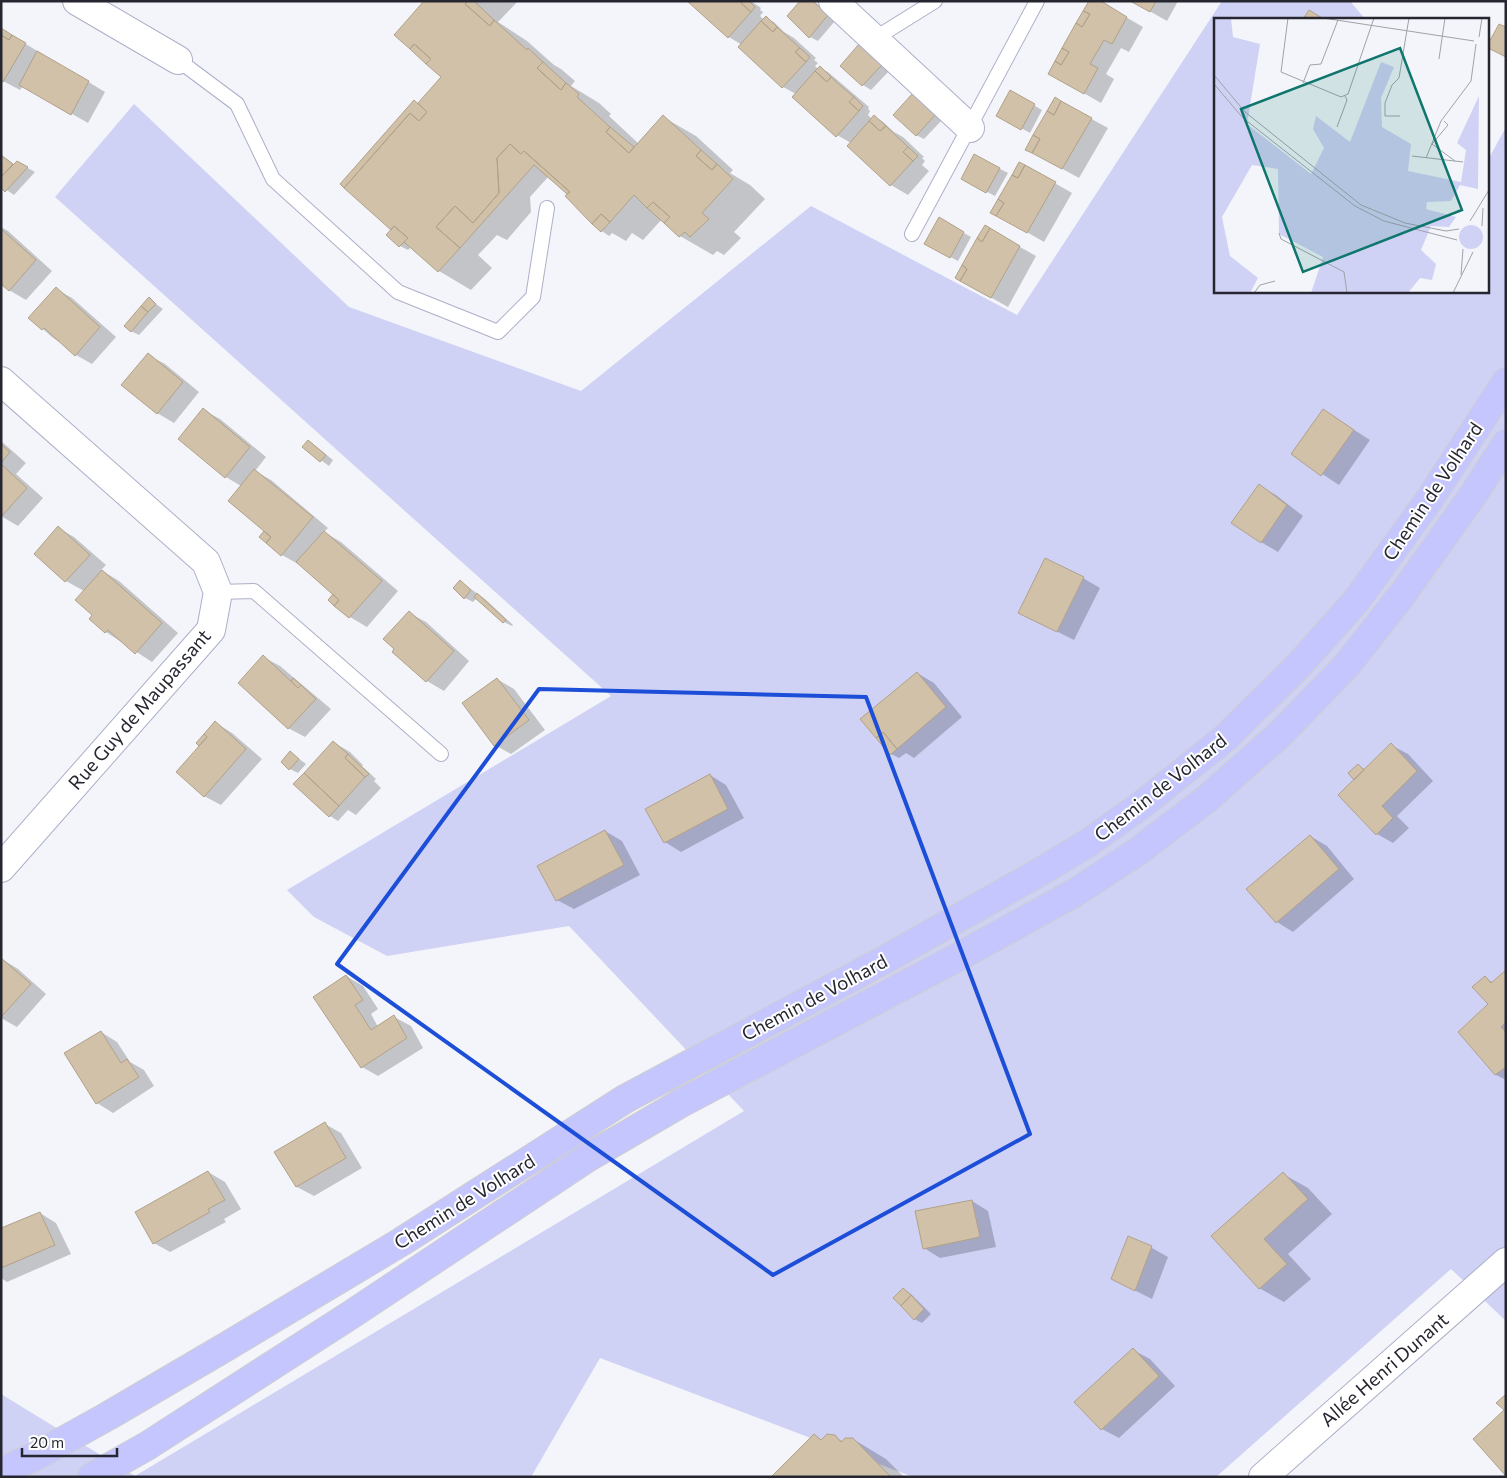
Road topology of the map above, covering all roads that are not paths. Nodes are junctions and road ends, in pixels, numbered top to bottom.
1 (77, 1) edge
2 (833, 1) edge
3 (853, 1) edge
4 (935, 1) edge
5 (1037, 1) edge
6 (874, 39) junction
7 (178, 60) joint
8 (970, 128) junction
9 (547, 208) dead end
10 (912, 234) dead end
11 (1, 382) edge
12 (1506, 382) edge
13 (1506, 444) edge
14 (218, 592) junction
15 (441, 754) dead end
16 (1, 868) edge
17 (1506, 1262) edge
18 (1, 1472) edge
19 (92, 1477) edge
20 (1263, 1477) edge

1 - 7 street
2 - 6 street
3 - 6 lane
4 - 6 lane
5 - 8 lane
6 - 8 street
7 - 9 lane
8 - 10 lane
11 - 14 street
12 - 18 main road, Chemin de Volhard
13 - 19 main road, Chemin de Volhard
14 - 15 lane
14 - 16 street, Rue Guy de Maupassant
17 - 20 street, Allée Henri Dunant

